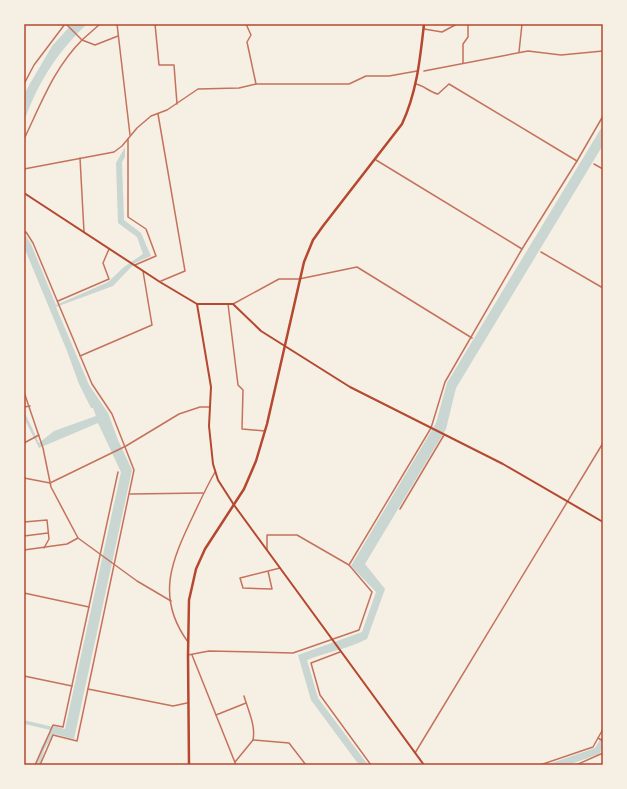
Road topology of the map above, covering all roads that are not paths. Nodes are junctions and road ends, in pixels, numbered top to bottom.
1 (66, 24) edge
2 (100, 24) edge
3 (117, 24) edge
4 (155, 24) edge
5 (246, 24) edge
6 (424, 24) edge
7 (457, 24) edge
8 (468, 24) edge
9 (522, 24) edge
10 (424, 29) junction
11 (118, 36) junction
12 (82, 40) junction
13 (603, 51) edge
14 (519, 52) junction
15 (463, 64) junction
16 (419, 70) junction
17 (424, 71) dead end
18 (24, 84) edge
19 (256, 84) junction
20 (416, 84) junction
21 (177, 104) junction
22 (158, 114) junction
23 (603, 116) edge
24 (131, 136) junction
25 (24, 139) edge
26 (128, 139) junction
27 (80, 158) junction
28 (376, 160) junction
29 (577, 161) junction
30 (594, 164) dead end
31 (24, 169) edge
32 (603, 169) edge
33 (24, 193) edge
34 (24, 233) edge
35 (84, 233) junction
36 (109, 249) junction
37 (522, 249) junction
38 (542, 252) dead end
39 (135, 265) junction
40 (143, 271) junction
41 (299, 279) junction
42 (160, 282) junction
43 (603, 288) edge
44 (57, 301) junction
45 (197, 304) junction
46 (228, 304) junction
47 (233, 304) junction
48 (472, 338) junction
49 (284, 347) junction
50 (80, 356) junction
51 (24, 392) edge
52 (30, 406) junction
53 (24, 407) edge
54 (209, 407) junction
55 (432, 428) junction
56 (265, 431) junction
57 (39, 435) junction
58 (443, 435) junction
59 (24, 443) edge
60 (603, 443) edge
61 (124, 446) junction
62 (118, 472) dead end
63 (215, 472) junction
64 (24, 478) edge
65 (50, 483) junction
66 (203, 493) junction
67 (130, 494) junction
68 (567, 501) junction
69 (234, 505) junction
70 (400, 509) dead end
71 (24, 522) edge
72 (603, 522) edge
73 (48, 533) junction
74 (24, 536) edge
75 (78, 538) junction
76 (44, 548) junction
77 (24, 550) edge
78 (267, 550) junction
79 (101, 555) junction
80 (114, 564) junction
81 (349, 565) junction
82 (280, 568) junction
83 (268, 570) junction
84 (24, 593) edge
85 (171, 602) junction
86 (89, 607) junction
87 (333, 640) junction
88 (188, 643) junction
89 (340, 651) junction
90 (188, 655) junction
91 (192, 655) junction
92 (24, 676) edge
93 (72, 686) junction
94 (88, 689) junction
95 (244, 696) dead end
96 (188, 703) junction
97 (246, 703) junction
98 (216, 714) junction
99 (603, 729) edge
100 (597, 738) junction
101 (253, 740) junction
102 (603, 741) edge
103 (415, 753) junction
104 (603, 753) edge
105 (235, 762) junction
106 (35, 765) edge
107 (40, 765) edge
108 (189, 765) edge
109 (236, 765) edge
110 (306, 765) edge
111 (371, 765) edge
112 (424, 765) edge
113 (540, 765) edge
114 (576, 765) edge

1 - 12 street
1 - 18 street
2 - 12 street
3 - 11 street
4 - 21 street
5 - 19 street
6 - 10 main road
7 - 10 street
8 - 15 street
9 - 14 street
10 - 16 main road
11 - 12 street
11 - 24 street
12 - 25 street
13 - 14 street
14 - 15 street
15 - 17 street
16 - 19 street
16 - 20 main road
19 - 21 street
20 - 28 main road
20 - 29 street
21 - 22 street
22 - 24 street
22 - 42 street
23 - 29 street
24 - 26 street
26 - 27 street
26 - 39 street
27 - 31 street
27 - 35 street
28 - 37 street
28 - 41 main road
29 - 37 street
30 - 32 street
33 - 35 main road
34 - 44 street
35 - 36 main road
36 - 39 main road
36 - 44 street
37 - 48 street
38 - 43 street
39 - 40 main road
40 - 42 main road
40 - 50 street
41 - 47 street
41 - 48 street
41 - 49 main road
42 - 45 main road
44 - 50 street
45 - 46 main road
45 - 54 main road
46 - 47 main road
46 - 56 street
47 - 49 main road
48 - 55 street
49 - 55 main road
49 - 56 main road
50 - 61 street
51 - 52 street
52 - 53 street
52 - 57 street
54 - 61 street
54 - 63 main road
55 - 58 main road
55 - 81 street
56 - 69 main road
57 - 59 street
57 - 65 street
58 - 68 main road
58 - 70 street
60 - 68 street
61 - 65 street
61 - 67 street
62 - 79 street
63 - 66 street
63 - 69 main road
64 - 65 street
65 - 75 street
66 - 67 street
66 - 85 street
67 - 80 street
68 - 72 main road
68 - 103 street
69 - 78 main road
69 - 88 main road
71 - 73 street
73 - 74 street
73 - 76 street
75 - 76 street
75 - 79 street
76 - 77 street
78 - 81 street
78 - 82 main road
79 - 80 street
79 - 86 street
80 - 85 street
80 - 94 street
81 - 87 street
82 - 83 street
82 - 87 main road
83 - 83 street
84 - 86 street
85 - 88 street
86 - 93 street
87 - 89 main road
87 - 91 street
88 - 90 main road
89 - 103 main road
89 - 111 street
90 - 91 street
90 - 96 main road
91 - 98 street
92 - 93 street
93 - 106 street
94 - 96 street
94 - 107 street
95 - 97 street
96 - 108 main road
97 - 98 street
97 - 101 street
98 - 105 street
99 - 100 street
100 - 102 street
100 - 113 street
101 - 105 street
101 - 110 street
103 - 112 main road
104 - 114 street
105 - 109 street

